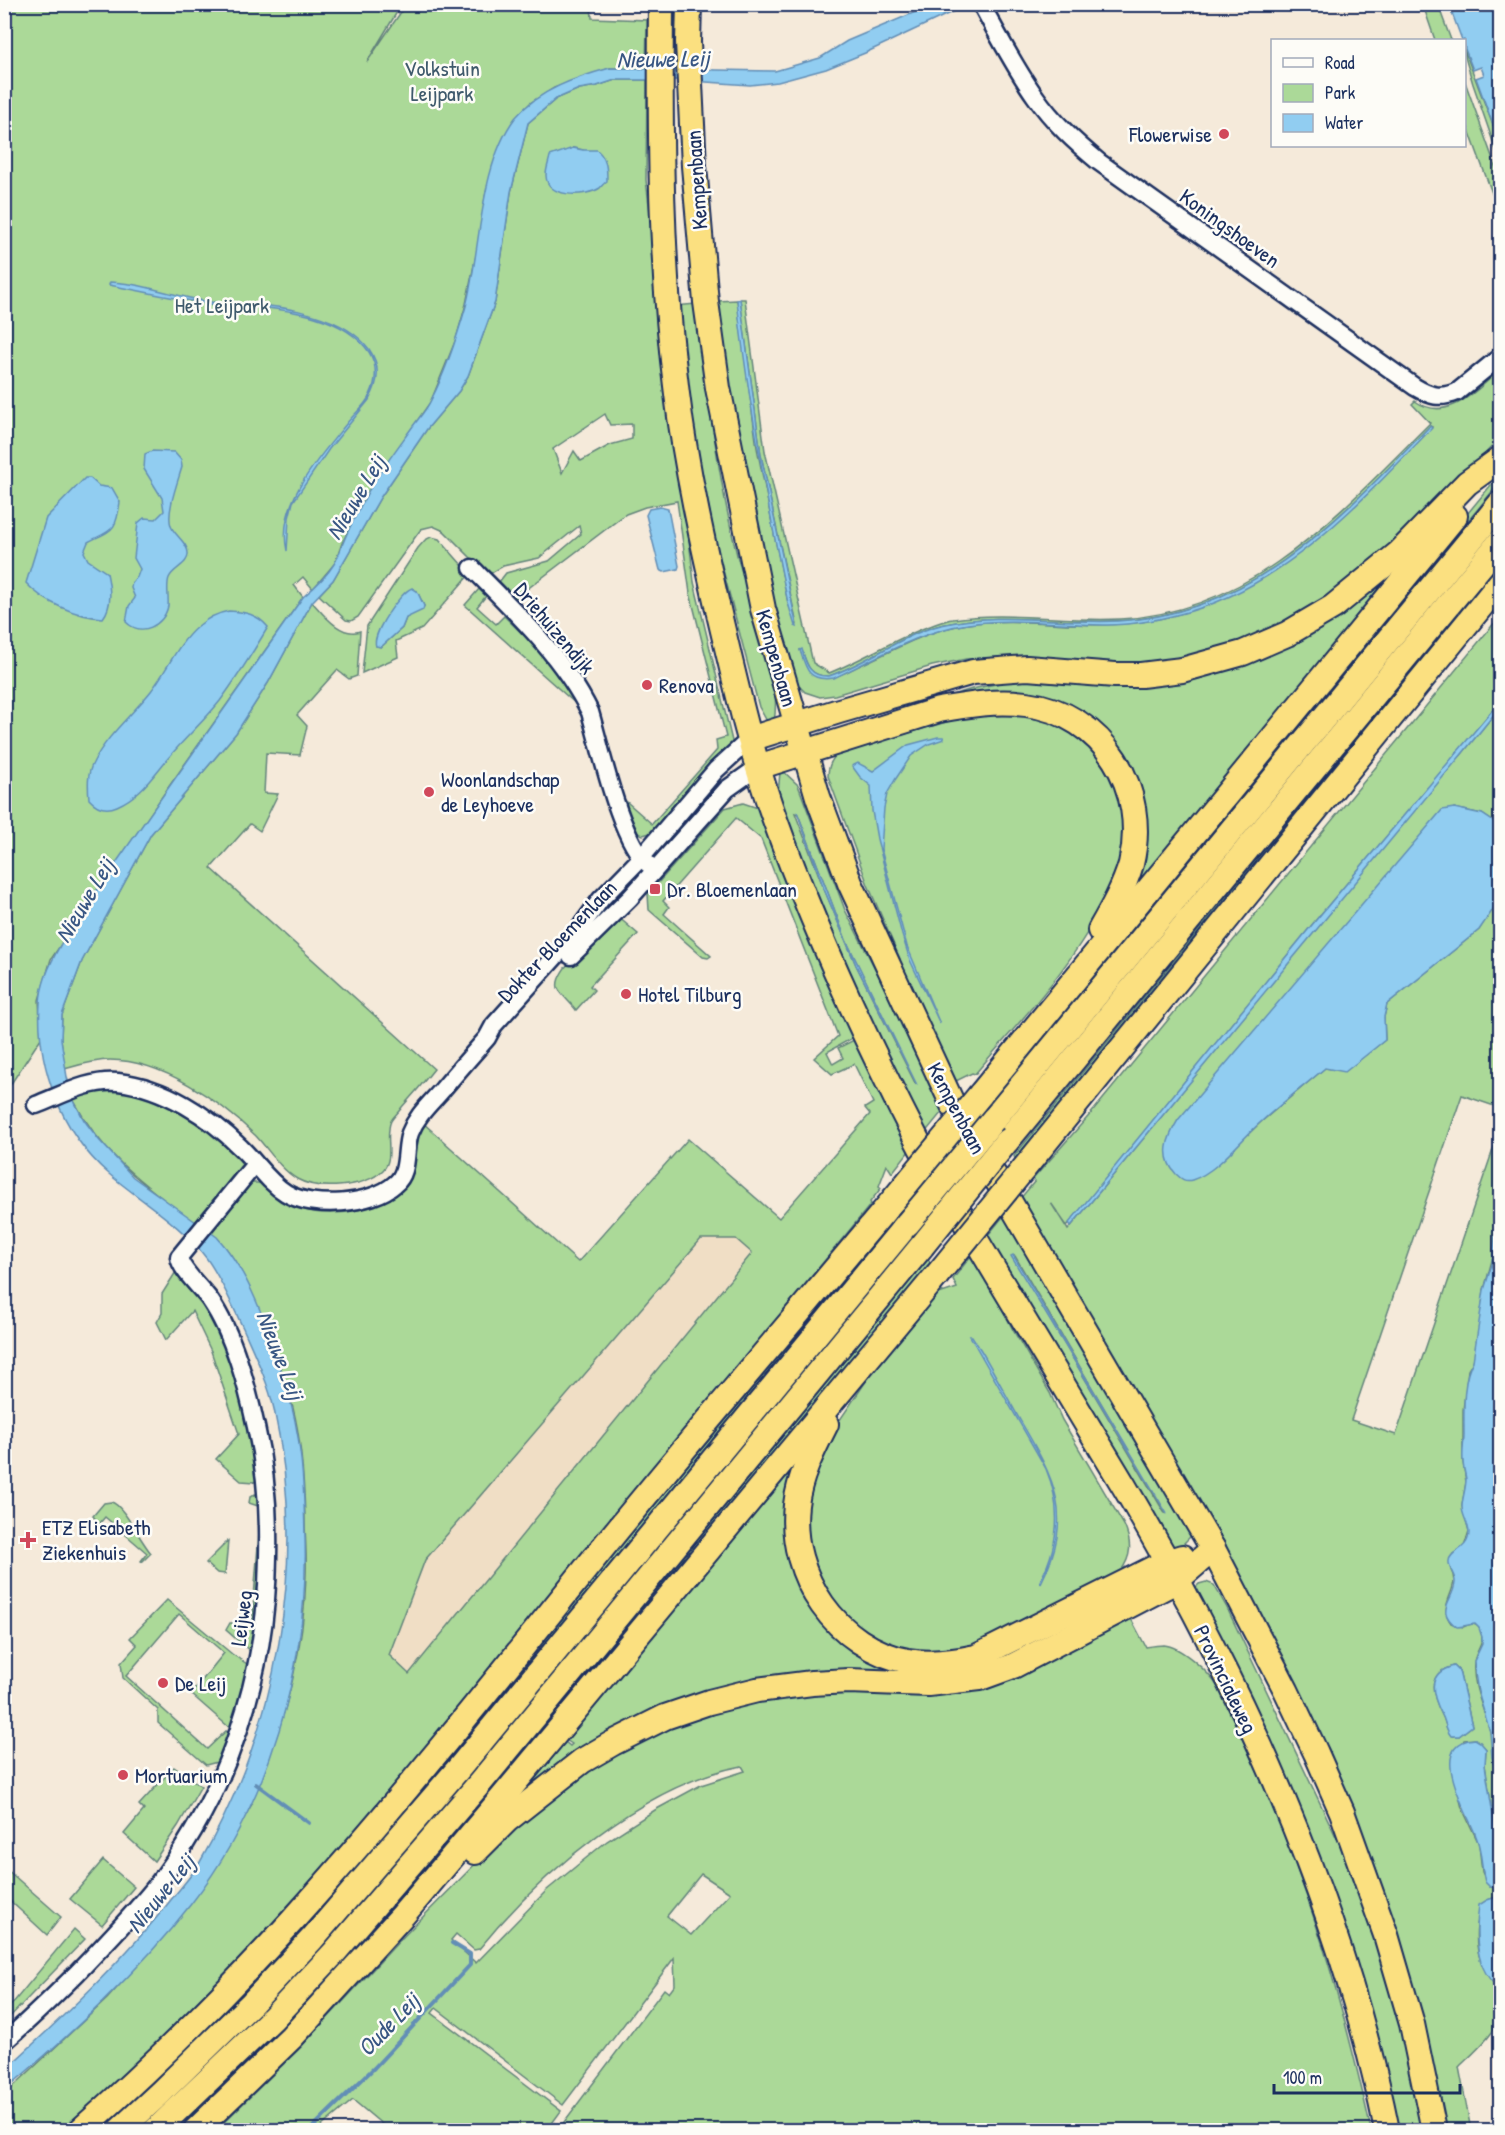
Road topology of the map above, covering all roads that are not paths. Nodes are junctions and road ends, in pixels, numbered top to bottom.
1 (650, 4) edge
2 (689, 4) edge
3 (982, 6) edge
4 (661, 26) edge
5 (1500, 357) edge
6 (1500, 460) edge
7 (1500, 504) edge
8 (1500, 542) edge
9 (472, 568) dead end
10 (1500, 583) edge
11 (796, 724) junction
12 (750, 739) junction
13 (805, 751) junction
14 (758, 767) junction
15 (641, 858) junction
16 (655, 870) junction
17 (615, 885) junction
18 (630, 898) junction
19 (1071, 984) junction
20 (488, 1038) junction
21 (36, 1105) dead end
22 (255, 1164) junction
23 (989, 1262) joint
24 (847, 1384) junction
25 (1213, 1549) junction
26 (1171, 1572) junction
27 (403, 1915) junction
28 (4, 2042) edge
29 (81, 2130) edge
30 (120, 2130) edge
31 (156, 2130) edge
32 (196, 2130) edge
33 (1387, 2130) edge
34 (1434, 2130) edge

1 - 4 highway
2 - 11 highway, Kempenbaan
3 - 5 street, Koningshoeven
4 - 12 highway, Kempenbaan
6 - 11 highway
6 - 19 highway
7 - 30 highway, bridge
8 - 31 highway, bridge
9 - 15 street, Driehuizendijk
10 - 24 highway, bridge
11 - 12 highway
11 - 13 highway, Kempenbaan
12 - 14 highway, Kempenbaan
12 - 15 street, Dokter Bloemenlaan
13 - 14 highway
13 - 19 highway
13 - 25 highway, Kempenbaan
14 - 16 street, Dokter Bloemenlaan
14 - 23 highway, Kempenbaan
15 - 16 street
15 - 17 street, Dokter Bloemenlaan
16 - 18 street, Dokter Bloemenlaan
17 - 18 street
17 - 20 street, Dokter Bloemenlaan
18 - 20 street, Dokter Bloemenlaan
19 - 29 highway, bridge
20 - 22 street, Dokter Bloemenlaan
21 - 22 street, Dokter Bloemenlaan
22 - 28 street, Leijweg
23 - 26 highway, Provincialeweg
24 - 26 highway
24 - 27 highway
25 - 26 highway
25 - 34 highway
26 - 27 highway
26 - 33 highway, Provincialeweg
27 - 32 highway

